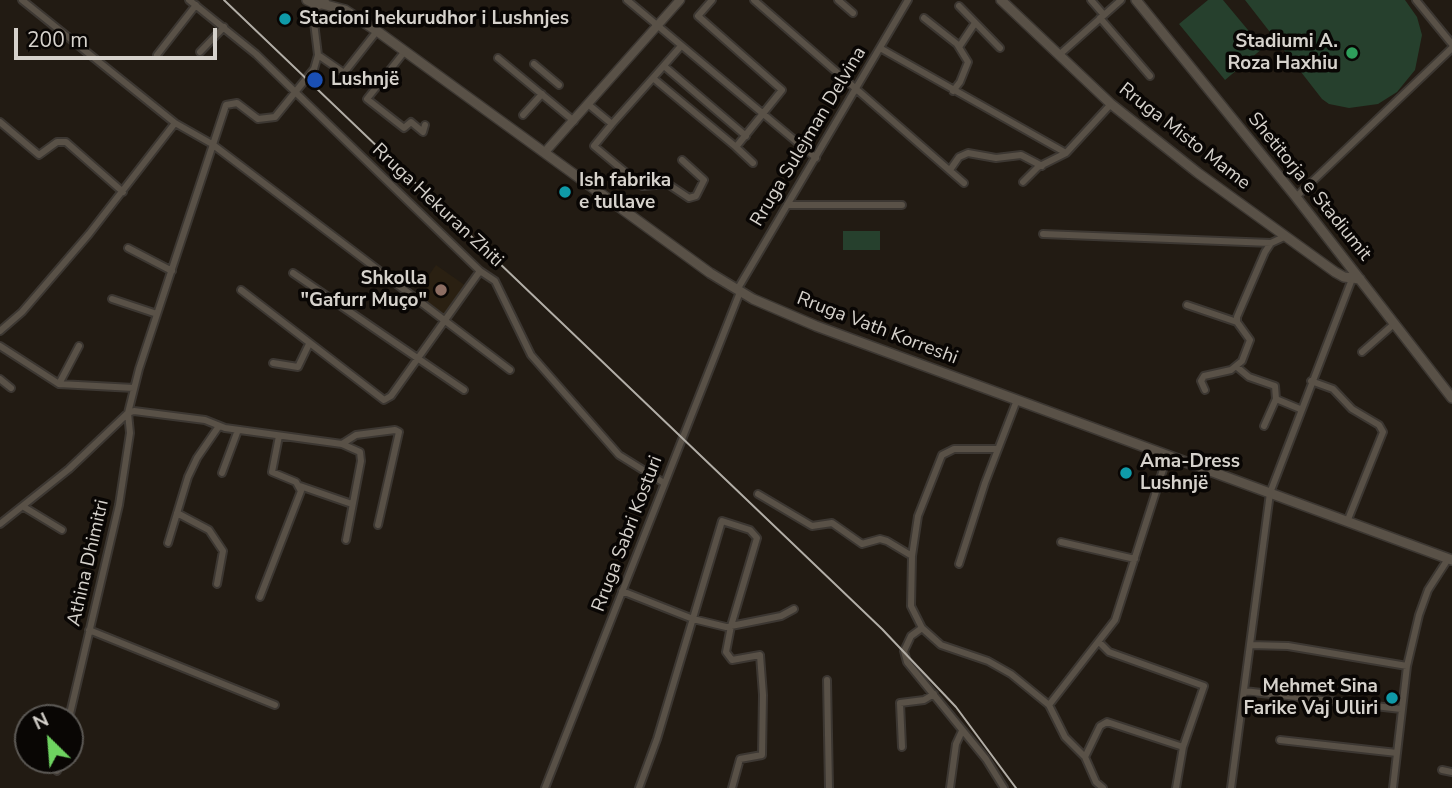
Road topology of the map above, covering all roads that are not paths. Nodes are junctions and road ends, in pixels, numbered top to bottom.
1 (22, 0) edge
2 (337, 0) edge
3 (626, 0) edge
4 (639, 0) edge
5 (680, 0) edge
6 (712, 0) edge
7 (754, 0) edge
8 (838, 0) edge
9 (908, 0) edge
10 (1001, 0) edge
11 (1091, 0) edge
12 (1121, 0) edge
13 (1127, 0) edge
14 (1135, 0) edge
15 (1416, 0) edge
16 (192, 2) edge
17 (318, 2) edge
18 (959, 6) dead end
19 (638, 10) junction
20 (351, 13) junction
21 (853, 13) dead end
22 (1102, 17) junction
23 (924, 18) dead end
24 (975, 23) junction
25 (224, 27) junction
26 (658, 27) junction
27 (377, 32) junction
28 (681, 46) junction
29 (1452, 46) edge
30 (959, 47) junction
31 (880, 48) junction
32 (1000, 48) dead end
33 (405, 51) junction
34 (200, 52) dead end
35 (157, 55) dead end
36 (318, 55) junction
37 (1059, 55) junction
38 (498, 58) dead end
39 (534, 64) dead end
40 (664, 66) junction
41 (1150, 76) dead end
42 (653, 78) junction
43 (559, 85) dead end
44 (856, 89) junction
45 (953, 91) junction
46 (293, 92) junction
47 (542, 94) junction
48 (1111, 104) junction
49 (589, 105) junction
50 (523, 115) dead end
51 (721, 115) junction
52 (764, 115) junction
53 (573, 121) junction
54 (0, 122) edge
55 (175, 123) junction
56 (612, 124) junction
57 (425, 125) dead end
58 (711, 126) junction
59 (746, 136) junction
60 (212, 144) junction
61 (736, 147) junction
62 (545, 152) junction
63 (1066, 153) junction
64 (816, 158) junction
65 (682, 160) dead end
66 (753, 163) dead end
67 (1042, 166) junction
68 (950, 170) junction
69 (1023, 182) dead end
70 (964, 183) dead end
71 (123, 192) junction
72 (1296, 197) junction
73 (787, 205) junction
74 (902, 205) dead end
75 (1043, 234) dead end
76 (1284, 237) junction
77 (1271, 243) junction
78 (128, 248) dead end
79 (172, 271) junction
80 (480, 271) junction
81 (293, 273) dead end
82 (1356, 279) junction
83 (241, 290) dead end
84 (738, 291) junction
85 (112, 299) dead end
86 (1187, 305) dead end
87 (157, 314) junction
88 (444, 321) junction
89 (1237, 322) junction
90 (1395, 323) junction
91 (0, 331) edge
92 (309, 344) junction
93 (0, 346) edge
94 (79, 346) dead end
95 (1362, 352) dead end
96 (417, 357) junction
97 (273, 363) dead end
98 (1237, 367) junction
99 (510, 370) dead end
100 (0, 379) edge
101 (1311, 381) junction
102 (60, 384) junction
103 (11, 388) dead end
104 (134, 388) junction
105 (464, 390) dead end
106 (1205, 390) dead end
107 (1452, 398) edge
108 (1276, 399) junction
109 (1017, 400) junction
110 (1300, 409) junction
111 (129, 410) junction
112 (219, 426) junction
113 (1264, 426) dead end
114 (238, 430) junction
115 (279, 436) junction
116 (342, 444) junction
117 (998, 449) junction
118 (1167, 457) junction
119 (222, 473) dead end
120 (664, 483) junction
121 (300, 486) junction
122 (1270, 493) junction
123 (758, 494) dead end
124 (349, 503) dead end
125 (24, 507) junction
126 (177, 513) junction
127 (1347, 522) junction
128 (0, 524) edge
129 (378, 525) dead end
130 (62, 530) dead end
131 (346, 540) dead end
132 (1061, 542) dead end
133 (168, 543) dead end
134 (912, 556) junction
135 (1135, 559) junction
136 (1450, 560) edge
137 (959, 564) dead end
138 (217, 584) dead end
139 (622, 591) junction
140 (260, 597) dead end
141 (794, 609) dead end
142 (693, 619) junction
143 (731, 626) junction
144 (922, 628) junction
145 (89, 630) junction
146 (1099, 642) junction
147 (1251, 645) junction
148 (1408, 666) junction
149 (827, 680) dead end
150 (1244, 691) junction
151 (934, 694) junction
152 (72, 704) edge
153 (275, 705) dead end
154 (1049, 705) junction
155 (1401, 709) junction
156 (962, 731) junction
157 (1280, 740) dead end
158 (902, 747) dead end
159 (1183, 747) junction
160 (1397, 753) junction
161 (1084, 757) junction
162 (1442, 770) dead end
163 (1452, 772) edge
164 (545, 788) edge
165 (639, 788) edge
166 (732, 788) edge
167 (829, 788) edge
168 (950, 788) edge
169 (1004, 788) edge
170 (1103, 788) edge
171 (1176, 788) edge
172 (1231, 788) edge
173 (1393, 788) edge

1 - 55 street
2 - 20 main road, Rruga Vath Korreshi
3 - 19 street
4 - 19 street
5 - 26 street
6 - 52 street
7 - 44 street
8 - 21 street
9 - 31 street, Rruga Sulejman Delvina
10 - 37 main road, Rruga Misto Mame
11 - 22 street
12 - 22 street
13 - 14 main road
14 - 72 main road, Shetitorja e Stadiumit
15 - 29 street
16 - 25 street, Rruga Hekuran Zhiti
16 - 35 street
17 - 20 main road, Rruga Vath Korreshi
17 - 36 street
18 - 24 street
19 - 26 street
20 - 27 main road, Rruga Vath Korreshi
22 - 37 street
22 - 41 street
23 - 30 street
24 - 30 street
24 - 32 street
25 - 34 street
25 - 46 street, Rruga Hekuran Zhiti
26 - 28 street
26 - 49 street
27 - 33 main road, Rruga Vath Korreshi
27 - 36 street
28 - 40 street
28 - 52 street
29 - 72 street
30 - 45 street
31 - 44 street, Rruga Sulejman Delvina
31 - 45 street
33 - 57 street
33 - 62 main road, Rruga Vath Korreshi
36 - 46 street
37 - 48 main road, Rruga Misto Mame
38 - 47 street
39 - 43 street
40 - 42 street
40 - 51 street
42 - 56 street
42 - 58 street
44 - 64 street, Rruga Sulejman Delvina
44 - 68 street
45 - 63 street
46 - 60 street, Athina Dhimitri
46 - 80 street, Rruga Hekuran Zhiti
47 - 50 street
47 - 53 street
48 - 63 street
48 - 76 main road, Rruga Misto Mame
49 - 53 street
49 - 56 street
51 - 58 street
51 - 59 street
52 - 59 street
52 - 64 street
53 - 62 street
54 - 71 street
55 - 60 street
55 - 71 street
56 - 65 street
58 - 61 street
59 - 61 street
60 - 79 street, Athina Dhimitri
60 - 88 street
61 - 66 street
62 - 84 main road, Rruga Vath Korreshi
63 - 67 street
64 - 73 street, Rruga Sulejman Delvina
67 - 68 street
67 - 69 street
68 - 70 street
71 - 91 street
72 - 82 main road, Shetitorja e Stadiumit
73 - 74 street
73 - 84 street, Rruga Sulejman Delvina
75 - 77 street
76 - 77 street
76 - 82 main road, Rruga Misto Mame
77 - 89 street
78 - 79 street
79 - 87 street, Athina Dhimitri
80 - 88 street
80 - 120 street, Rruga Hekuran Zhiti
81 - 96 street
82 - 90 main road, Shetitorja e Stadiumit
82 - 101 street
83 - 92 street
84 - 109 main road, Rruga Vath Korreshi
84 - 120 street, Rruga Sabri Kosturi
85 - 87 street
86 - 89 street
87 - 104 street, Athina Dhimitri
88 - 96 street
88 - 99 street
89 - 98 street
90 - 95 street
90 - 107 main road, Shetitorja e Stadiumit
92 - 96 street
92 - 97 street
93 - 102 street
94 - 102 street
96 - 105 street
98 - 106 street
98 - 108 street
100 - 103 street
101 - 110 street
101 - 127 street
102 - 104 street
104 - 111 street, Athina Dhimitri
108 - 110 street
108 - 113 street
109 - 117 street
109 - 118 main road, Rruga Vath Korreshi
110 - 122 street
111 - 112 street
111 - 125 street
111 - 145 street, Athina Dhimitri
112 - 114 street
112 - 126 street
114 - 115 street
114 - 119 street
115 - 116 street
115 - 121 street
116 - 129 street
116 - 131 street
117 - 134 street
117 - 137 street
118 - 122 main road, Rruga Vath Korreshi
118 - 135 street
120 - 139 street, Rruga Sabri Kosturi
121 - 124 street
121 - 140 street
122 - 127 main road, Rruga Vath Korreshi
122 - 147 street
123 - 134 street
125 - 128 street
125 - 130 street
126 - 133 street
126 - 138 street
127 - 136 main road, Rruga Vath Korreshi
132 - 135 street
134 - 144 street
135 - 146 street
136 - 148 street
139 - 142 street
139 - 164 street, Rruga Sabri Kosturi
141 - 143 street
142 - 143 street
142 - 143 street
142 - 165 street
143 - 166 street
144 - 151 street
144 - 154 street
145 - 152 street, Athina Dhimitri
145 - 153 street
146 - 154 street
146 - 159 street
147 - 148 street
147 - 150 street
148 - 155 street
149 - 167 street
150 - 155 street
150 - 172 street
151 - 156 street
151 - 158 street
154 - 161 street
155 - 160 street
156 - 168 street
156 - 169 street
157 - 160 street
159 - 161 street
159 - 171 street
160 - 173 street
161 - 170 street
162 - 163 street

